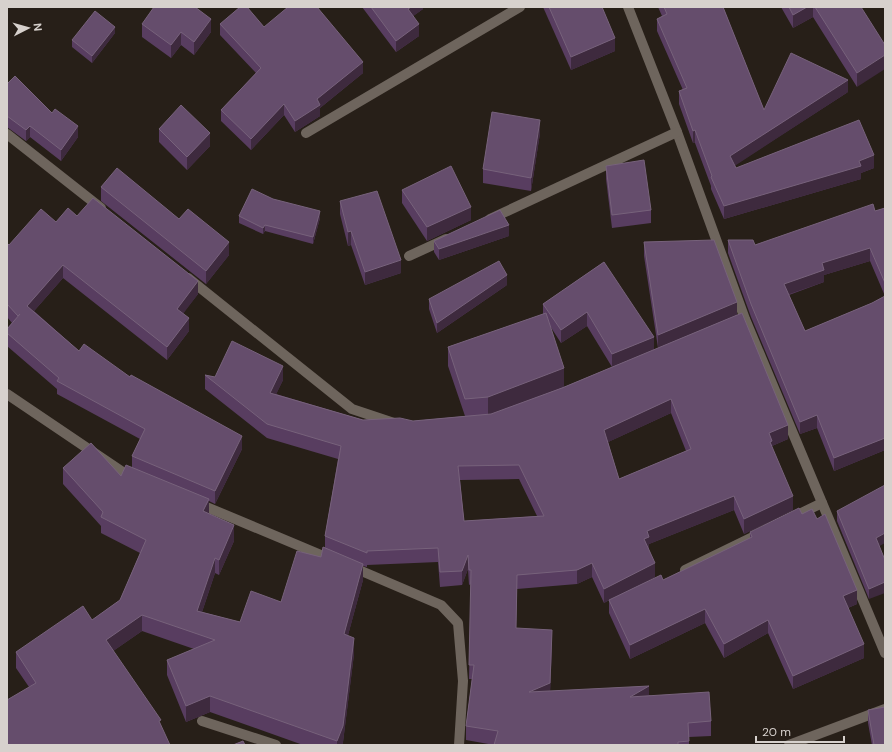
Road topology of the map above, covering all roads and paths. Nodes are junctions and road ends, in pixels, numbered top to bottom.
1 (520, 7) edge
2 (628, 7) edge
3 (306, 132) dead end
4 (677, 132) junction
5 (7, 134) edge
6 (106, 212) edge
7 (481, 222) edge
8 (452, 236) edge
9 (409, 256) dead end
10 (180, 272) edge
11 (7, 394) edge
12 (405, 426) edge
13 (146, 482) edge
14 (191, 500) edge
15 (822, 503) junction
16 (673, 576) edge
17 (885, 653) edge
18 (885, 709) edge
19 (202, 721) dead end
20 (276, 745) edge
21 (459, 745) edge
22 (789, 745) edge

1 - 3 street
2 - 4 street
4 - 7 street
4 - 15 street
5 - 6 street
8 - 9 street
10 - 12 street
11 - 13 street
14 - 21 street
15 - 16 street
15 - 17 street
18 - 22 street
19 - 20 street

